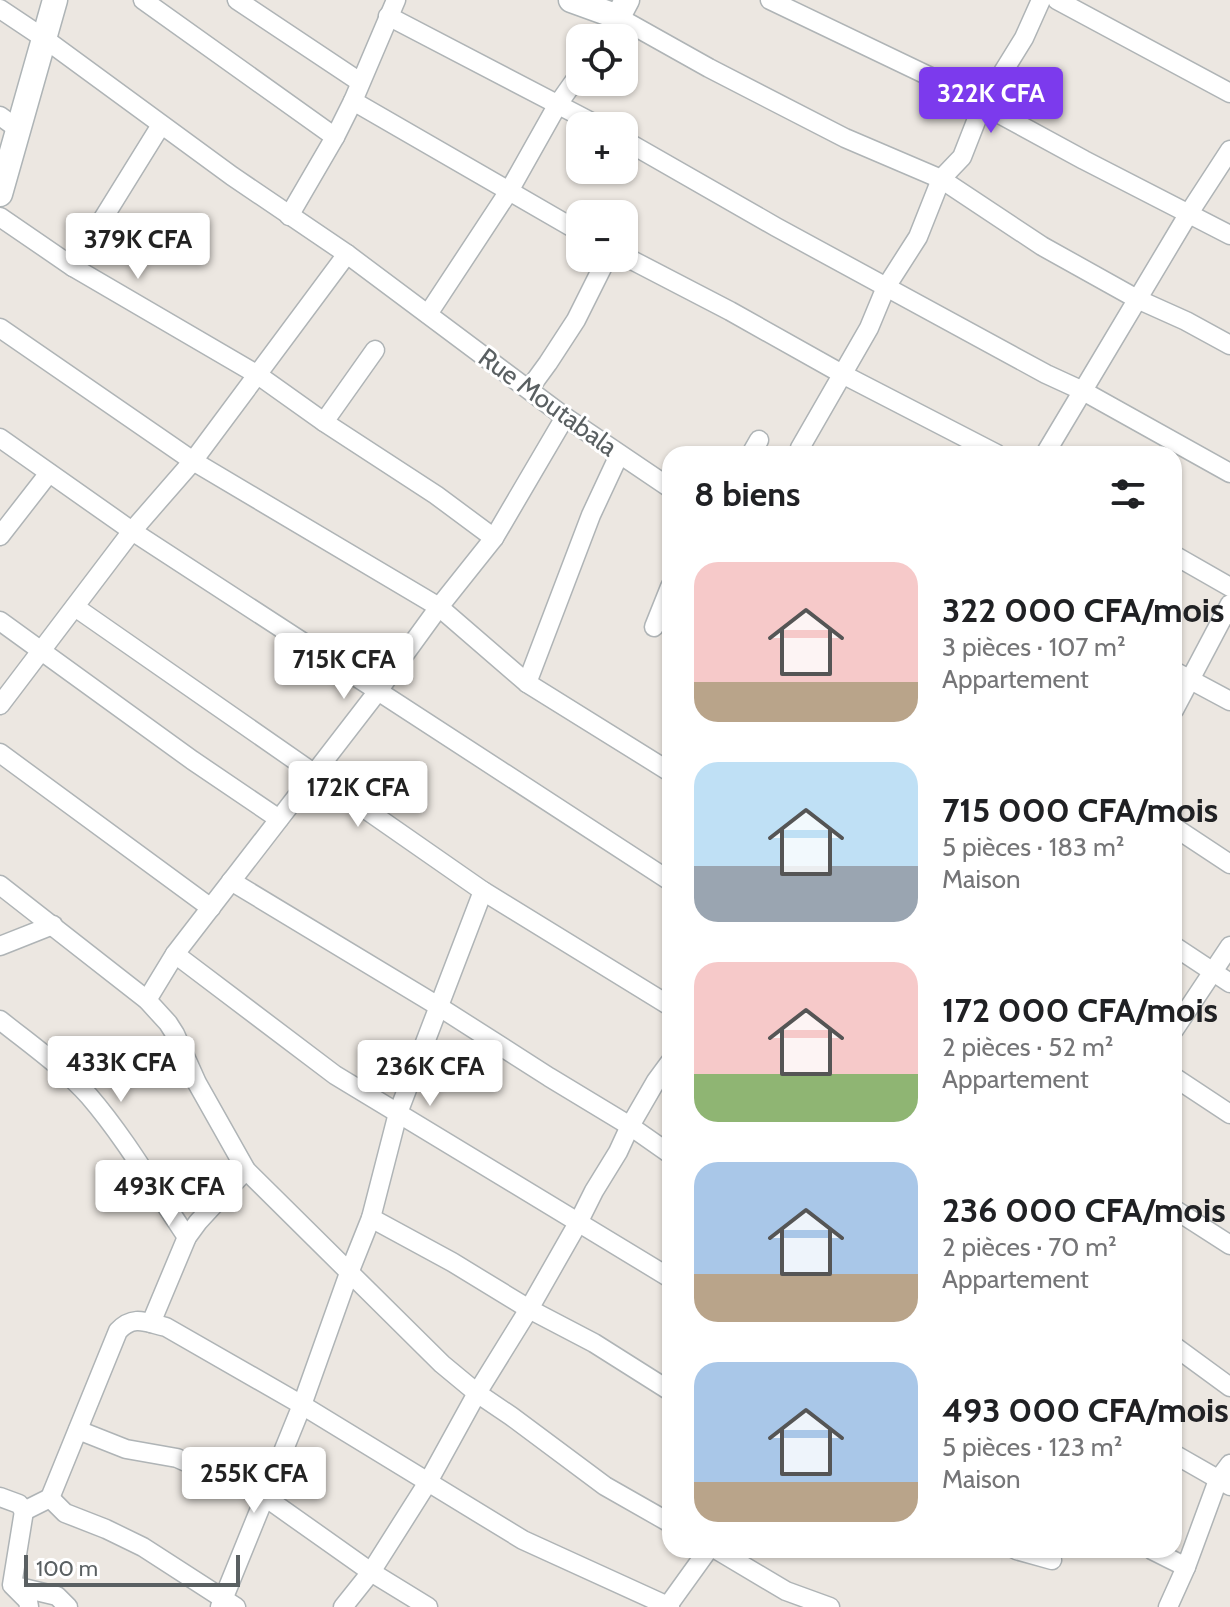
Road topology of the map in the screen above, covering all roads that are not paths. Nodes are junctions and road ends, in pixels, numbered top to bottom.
1 (55, 0) edge
2 (143, 0) edge
3 (237, 0) edge
4 (571, 0) edge
5 (770, 0) edge
6 (1041, 0) edge
7 (1057, 0) edge
8 (392, 8) edge
9 (623, 8) edge
10 (0, 9) edge
11 (45, 39) junction
12 (360, 82) junction
13 (566, 93) edge
14 (1230, 93) edge
15 (353, 101) junction
16 (558, 104) junction
17 (982, 106) junction
18 (573, 112) edge
19 (9, 122) edge
20 (161, 125) junction
21 (335, 137) junction
22 (638, 148) edge
23 (1230, 150) edge
24 (941, 179) junction
25 (509, 191) junction
26 (0, 194) edge
27 (1189, 213) junction
28 (289, 216) junction
29 (0, 217) edge
30 (566, 224) edge
31 (1230, 235) edge
32 (347, 254) junction
33 (638, 263) edge
34 (73, 267) junction
35 (600, 272) edge
36 (886, 287) junction
37 (1137, 299) junction
38 (428, 314) junction
39 (0, 328) edge
40 (1230, 345) edge
41 (375, 350) dead end
42 (258, 375) junction
43 (844, 375) junction
44 (529, 389) junction
45 (1083, 391) junction
46 (565, 417) junction
47 (324, 422) junction
48 (0, 438) edge
49 (801, 446) edge
50 (982, 446) edge
51 (1050, 446) edge
52 (1182, 446) edge
53 (1182, 446) edge
54 (619, 455) junction
55 (193, 461) junction
56 (49, 473) junction
57 (1230, 473) edge
58 (662, 483) edge
59 (132, 531) junction
60 (0, 536) edge
61 (494, 538) junction
62 (1182, 560) edge
63 (1230, 587) edge
64 (1230, 604) edge
65 (75, 607) junction
66 (439, 607) junction
67 (662, 607) edge
68 (0, 621) edge
69 (654, 627) dead end
70 (42, 650) junction
71 (1182, 675) edge
72 (527, 683) junction
73 (378, 691) junction
74 (1230, 701) edge
75 (0, 705) edge
76 (0, 753) edge
77 (662, 767) edge
78 (314, 773) junction
79 (279, 819) junction
80 (1182, 832) edge
81 (1230, 864) edge
82 (662, 876) edge
83 (231, 881) junction
84 (0, 885) edge
85 (483, 891) junction
86 (211, 908) junction
87 (53, 925) junction
88 (0, 946) edge
89 (1230, 946) edge
90 (1182, 951) edge
91 (175, 954) junction
92 (1213, 972) junction
93 (1230, 983) edge
94 (147, 1000) junction
95 (662, 1001) edge
96 (438, 1006) junction
97 (1182, 1018) edge
98 (0, 1020) edge
99 (662, 1073) edge
100 (1182, 1082) edge
101 (398, 1113) junction
102 (1230, 1114) edge
103 (630, 1126) junction
104 (662, 1148) edge
105 (246, 1170) junction
106 (1182, 1214) edge
107 (371, 1218) junction
108 (578, 1223) junction
109 (187, 1237) junction
110 (1230, 1245) edge
111 (349, 1273) junction
112 (662, 1273) edge
113 (529, 1309) junction
114 (151, 1323) junction
115 (1182, 1352) edge
116 (662, 1386) edge
117 (1230, 1387) edge
118 (477, 1393) junction
119 (302, 1405) junction
120 (78, 1430) junction
121 (1182, 1459) edge
122 (1230, 1464) edge
123 (428, 1482) junction
124 (1224, 1483) edge
125 (0, 1497) edge
126 (265, 1497) junction
127 (50, 1498) junction
128 (24, 1511) junction
129 (662, 1518) edge
130 (702, 1558) edge
131 (730, 1558) edge
132 (1045, 1558) edge
133 (1168, 1558) edge
134 (1052, 1560) dead end
135 (1186, 1567) junction
136 (371, 1572) junction
137 (12, 1585) junction
138 (227, 1604) edge
139 (29, 1607) edge
140 (68, 1607) edge
141 (343, 1607) edge
142 (428, 1607) edge
143 (668, 1607) edge
144 (830, 1607) edge
145 (1168, 1607) edge

1 - 11 street
2 - 21 street
3 - 12 street
4 - 9 street
5 - 17 street
6 - 17 street
7 - 14 street
8 - 12 street
8 - 16 street
9 - 24 street
10 - 11 street, Rue Moutabala
11 - 19 street
11 - 20 street, Rue Moutabala
12 - 15 street
13 - 16 street
15 - 21 street
15 - 25 street
16 - 18 street
16 - 25 street
17 - 24 street
17 - 27 street
19 - 26 street
20 - 28 street, Rue Moutabala
20 - 34 street
21 - 28 street
22 - 36 street
23 - 27 street
24 - 36 street
24 - 37 street
25 - 30 street
25 - 38 street
27 - 31 street
27 - 37 street
28 - 32 street, Rue Moutabala
29 - 34 street
32 - 38 street, Rue Moutabala
32 - 42 street
33 - 43 street
34 - 42 street
35 - 44 street
36 - 43 street
36 - 45 street
37 - 40 street
37 - 45 street
38 - 44 street, Rue Moutabala
39 - 55 street
41 - 47 street
42 - 47 street
42 - 55 street
43 - 49 street
43 - 50 street
44 - 46 street, Rue Moutabala
45 - 51 street
45 - 52 street
46 - 54 street, Rue Moutabala
46 - 61 street
47 - 61 street
48 - 56 street
53 - 57 street
54 - 58 street, Rue Moutabala
54 - 72 street
55 - 59 street
55 - 66 street
56 - 59 street
56 - 60 street
59 - 65 street
59 - 73 street
61 - 66 street
62 - 63 street
64 - 71 street
65 - 70 street
65 - 78 street
66 - 72 street
66 - 73 street
67 - 69 street
68 - 70 street
70 - 75 street
70 - 79 street
71 - 74 street
72 - 77 street
73 - 78 street
73 - 82 street
76 - 86 street
78 - 79 street
78 - 85 street
79 - 83 street
80 - 81 street
83 - 86 street
83 - 96 street
84 - 87 street
85 - 95 street
85 - 96 street
86 - 91 street
87 - 88 street
87 - 94 street
89 - 92 street
90 - 92 street
91 - 94 street
91 - 101 street
92 - 93 street
92 - 97 street
94 - 105 street
96 - 101 street
96 - 103 street
98 - 109 street
99 - 103 street
100 - 102 street
101 - 107 street
101 - 108 street
103 - 104 street
103 - 108 street
105 - 109 street
105 - 111 street
106 - 110 street
107 - 111 street
107 - 113 street
108 - 112 street
108 - 113 street
109 - 114 street
111 - 118 street
111 - 119 street
113 - 116 street
113 - 118 street
114 - 119 street
114 - 120 street
115 - 117 street
118 - 123 street
118 - 129 street
119 - 123 street
119 - 126 street
120 - 126 street
120 - 127 street
121 - 124 street
122 - 124 street
123 - 136 street
123 - 143 street
124 - 135 street
125 - 128 street
126 - 136 street
126 - 138 street
127 - 128 street
127 - 138 street
128 - 137 street
130 - 143 street
131 - 144 street
132 - 134 street
133 - 135 street
135 - 145 street
136 - 141 street
136 - 142 street
137 - 139 street
137 - 140 street

